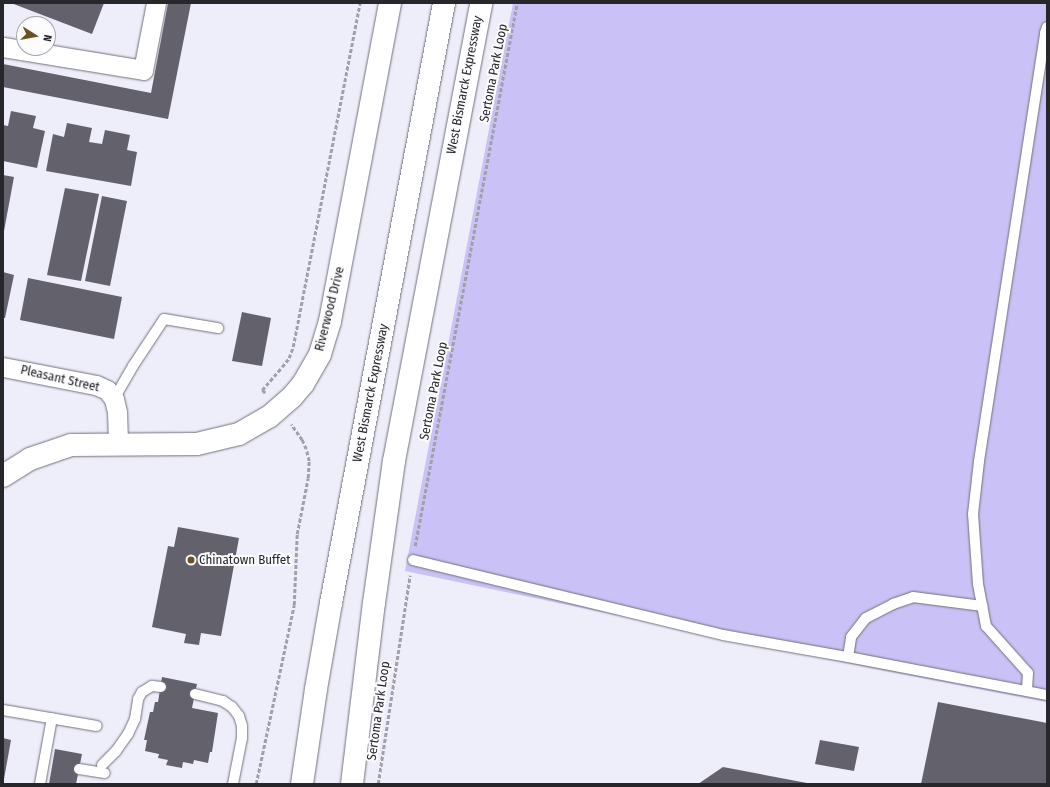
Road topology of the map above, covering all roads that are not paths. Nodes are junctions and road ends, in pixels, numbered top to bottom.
1 (156, 3) edge
2 (390, 3) edge
3 (444, 3) edge
4 (480, 3) edge
5 (1046, 28) edge
6 (3, 47) edge
7 (218, 328) dead end
8 (3, 367) edge
9 (114, 399) junction
10 (118, 445) junction
11 (3, 476) edge
12 (413, 560) road end
13 (982, 606) junction
14 (848, 657) junction
15 (161, 687) dead end
16 (1027, 691) junction
17 (195, 694) dead end
18 (1047, 695) edge
19 (3, 710) edge
20 (52, 718) junction
21 (97, 726) dead end
22 (79, 769) dead end
23 (40, 784) edge
24 (233, 784) edge
25 (302, 784) edge
26 (352, 784) edge

1 - 6 street
2 - 10 main road, Riverwood Drive
3 - 25 main road, West Bismarck Expressway
4 - 26 main road, West Bismarck Expressway
5 - 13 lane
7 - 9 lane
8 - 9 street, Pleasant Street
9 - 10 street, Pleasant Street
10 - 11 main road, Riverwood Drive
12 - 14 lane
13 - 14 lane
13 - 16 lane
14 - 16 lane
15 - 22 lane
16 - 18 lane
17 - 24 lane
19 - 20 lane
20 - 21 lane
20 - 23 lane

